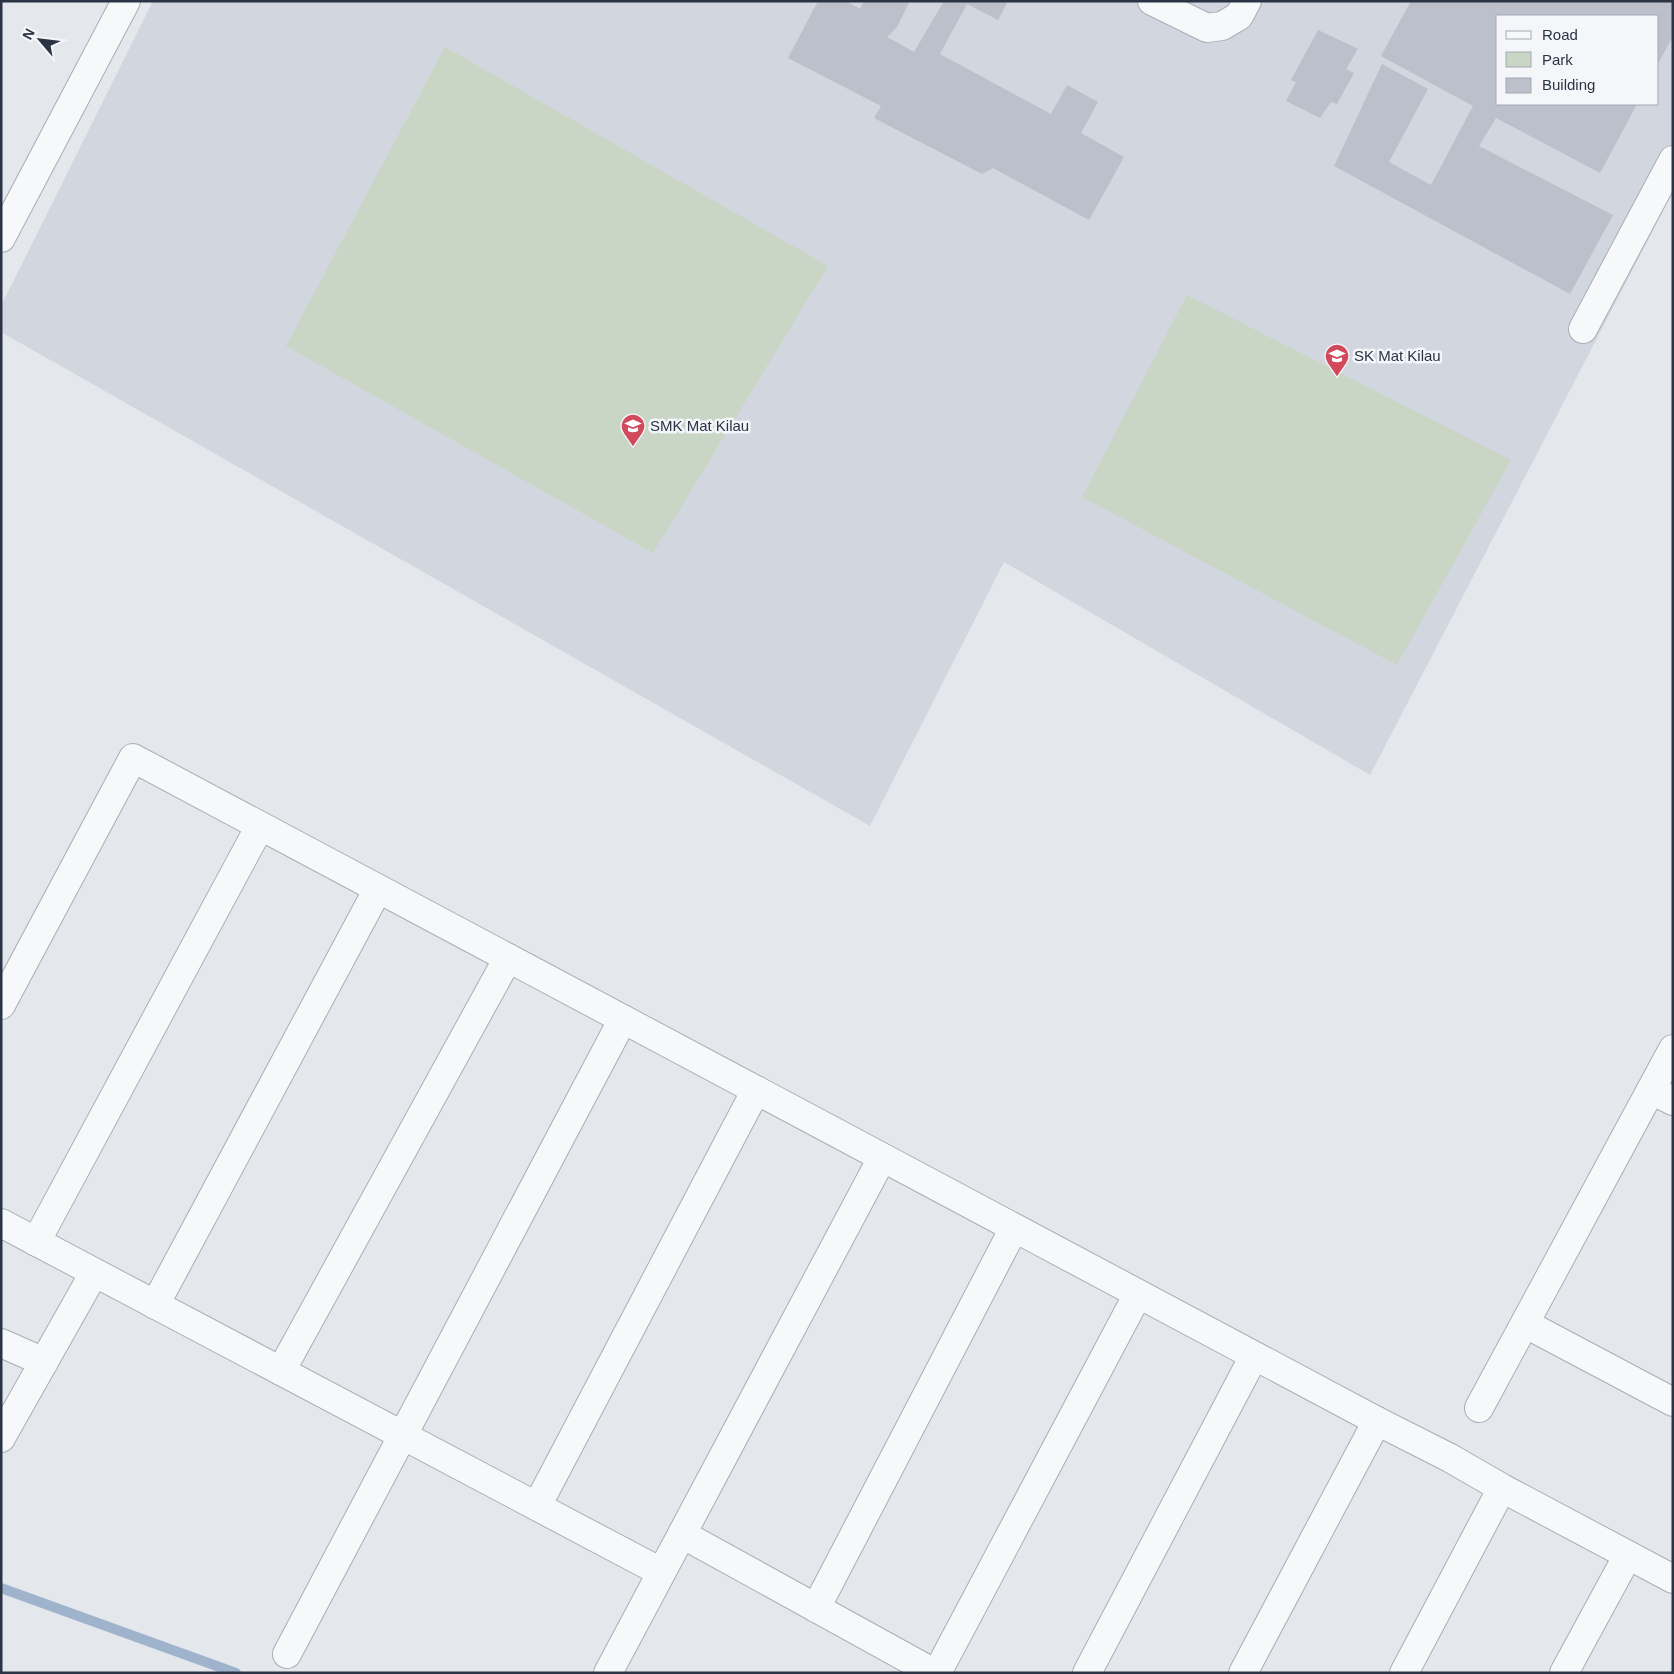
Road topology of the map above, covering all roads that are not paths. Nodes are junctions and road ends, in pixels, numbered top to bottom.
1 (126, 1) edge
2 (1152, 1) edge
3 (1247, 1) edge
4 (1673, 160) edge
5 (1, 238) edge
6 (1583, 329) dead end
7 (260, 826) junction
8 (378, 888) junction
9 (508, 958) junction
10 (1, 1005) edge
11 (623, 1020) junction
12 (1673, 1049) edge
13 (756, 1090) junction
14 (1662, 1096) edge
15 (882, 1158) junction
16 (1, 1223) edge
17 (1014, 1228) junction
18 (36, 1242) junction
19 (94, 1273) junction
20 (1138, 1294) junction
21 (155, 1305) junction
22 (1526, 1324) junction
23 (1, 1343) edge
24 (1254, 1356) junction
25 (44, 1362) junction
26 (281, 1371) junction
27 (1673, 1402) edge
28 (1479, 1408) dead end
29 (1376, 1421) junction
30 (403, 1436) junction
31 (1, 1438) edge
32 (1502, 1488) junction
33 (538, 1506) junction
34 (682, 1534) junction
35 (1628, 1555) junction
36 (661, 1572) junction
37 (1673, 1579) edge
38 (816, 1608) junction
39 (287, 1654) dead end
40 (608, 1673) edge
41 (935, 1673) edge
42 (1087, 1673) edge
43 (1243, 1673) edge
44 (1404, 1673) edge
45 (1564, 1673) edge

1 - 5 street
2 - 3 street
4 - 6 street
7 - 8 street
7 - 10 street
7 - 18 street
8 - 9 street
8 - 21 street
9 - 11 street
9 - 26 street
11 - 13 street
11 - 30 street
12 - 14 street
13 - 15 street
13 - 33 street
14 - 22 street
15 - 17 street
15 - 34 street
16 - 18 street
17 - 20 street
17 - 38 street
18 - 19 street
19 - 21 street
19 - 25 street
20 - 24 street
20 - 41 street
21 - 26 street
22 - 27 street
22 - 28 street
23 - 25 street
24 - 29 street
24 - 42 street
25 - 31 street
26 - 30 street
29 - 32 street
29 - 43 street
30 - 33 street
30 - 39 street
32 - 35 street
32 - 44 street
33 - 36 street
34 - 36 street
34 - 38 street
35 - 37 street
35 - 45 street
36 - 40 street
38 - 41 street

